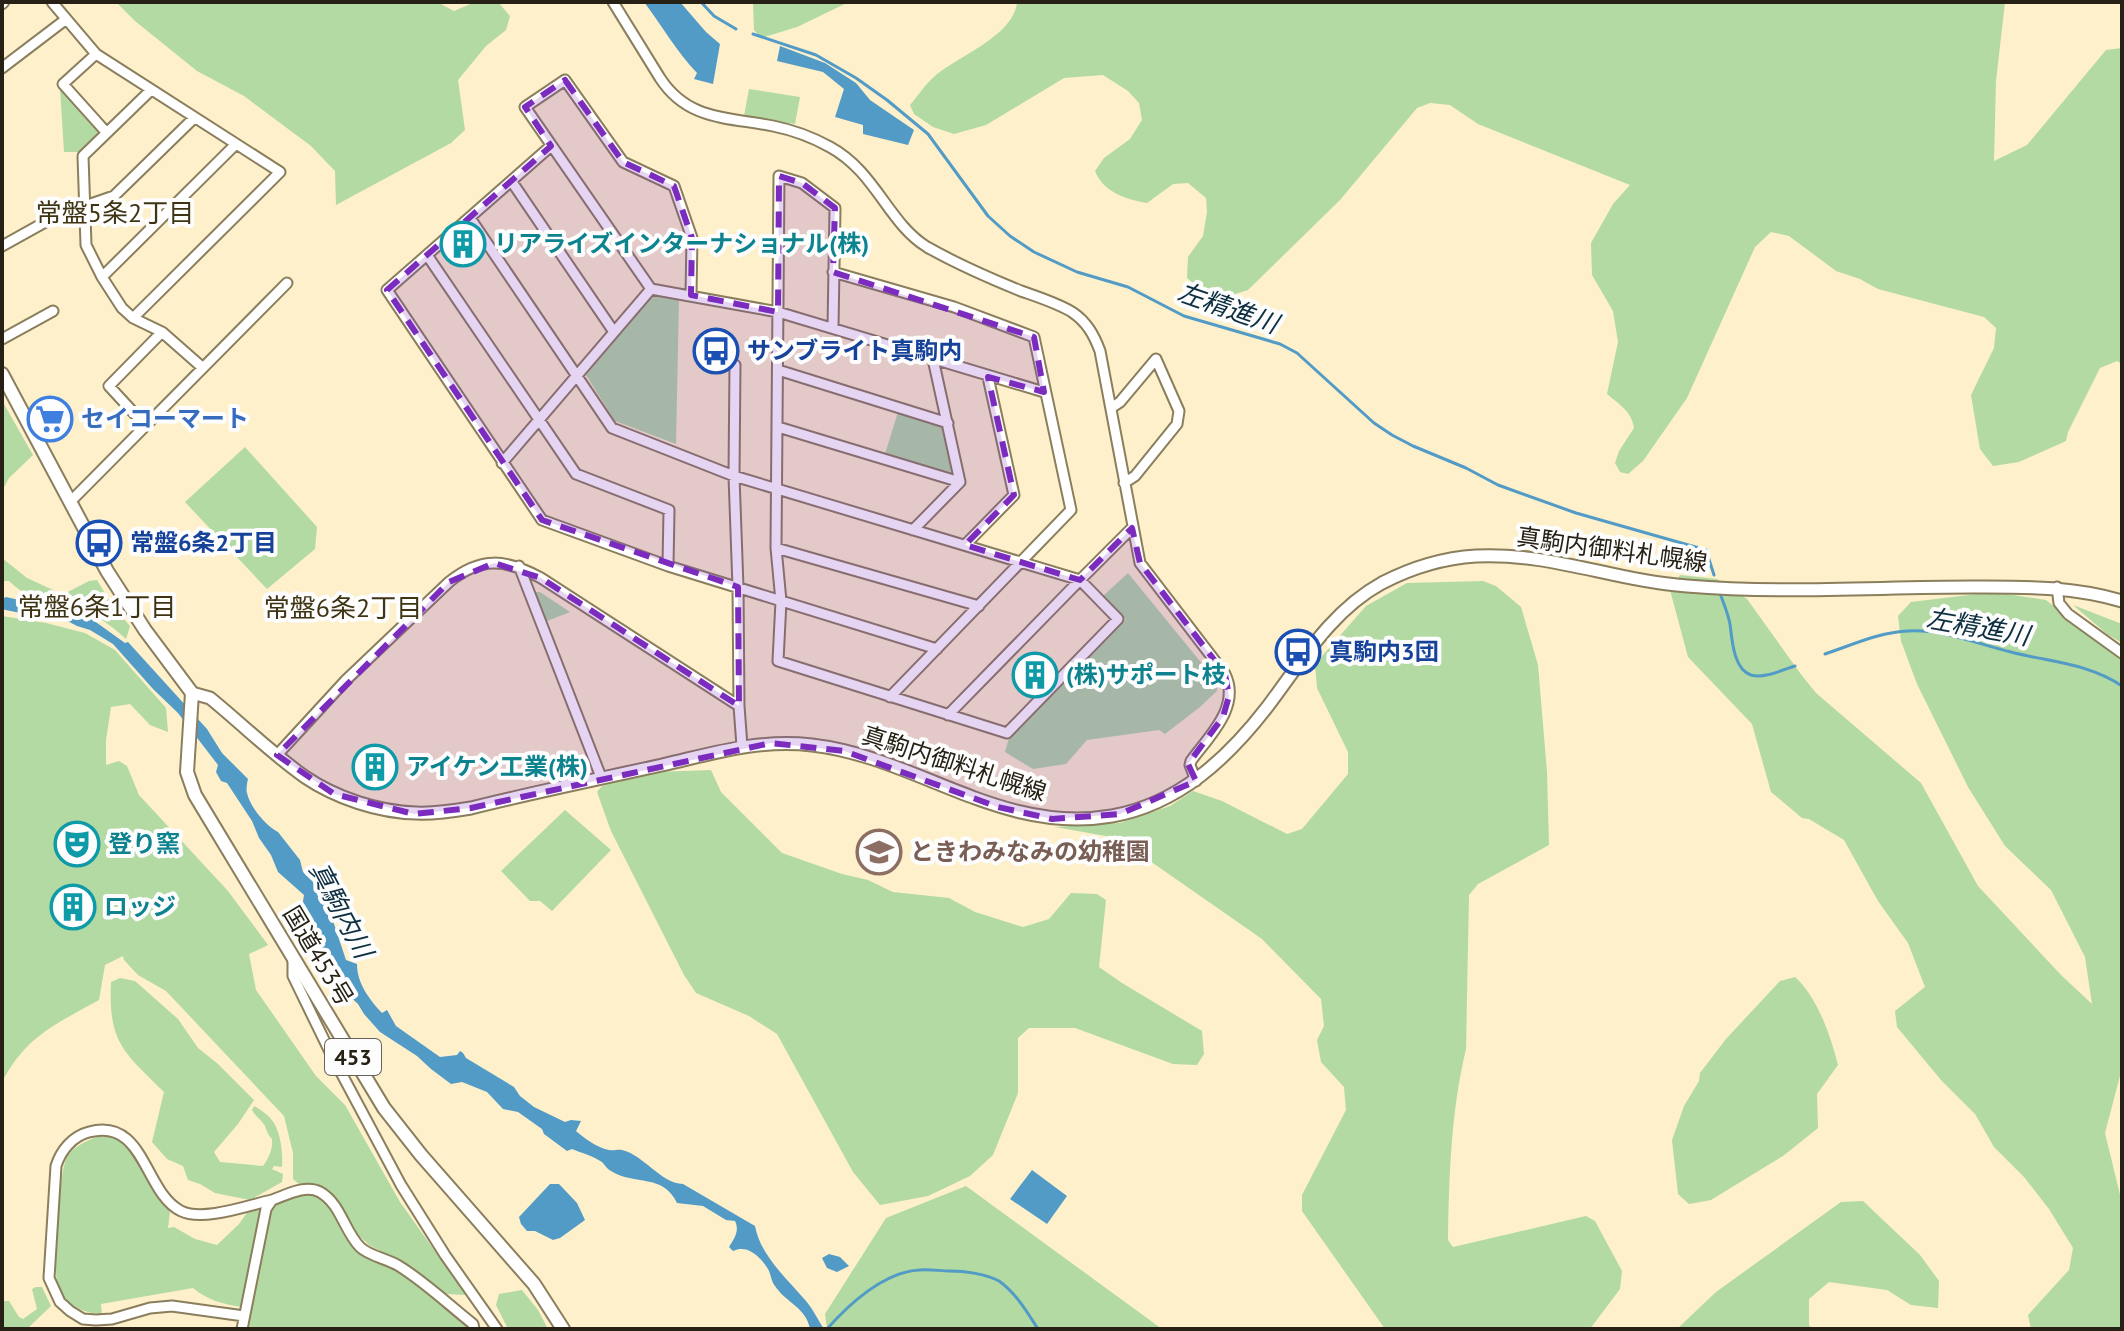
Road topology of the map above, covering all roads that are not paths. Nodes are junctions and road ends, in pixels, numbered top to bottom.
1 (52, 2) edge
2 (613, 2) edge
3 (65, 20) junction
4 (96, 54) junction
5 (2, 68) edge
6 (151, 90) junction
7 (194, 118) junction
8 (106, 132) junction
9 (236, 144) junction
10 (551, 146) junction
11 (512, 182) junction
12 (84, 206) junction
13 (470, 218) junction
14 (2, 246) edge
15 (427, 255) junction
16 (833, 272) junction
17 (102, 277) junction
18 (287, 283) dead end
19 (651, 289) junction
20 (691, 295) junction
21 (53, 311) dead end
22 (778, 312) junction
23 (133, 318) junction
24 (833, 328) junction
25 (162, 332) junction
26 (614, 332) junction
27 (2, 339) edge
28 (933, 359) junction
29 (735, 365) dead end
30 (203, 368) junction
31 (778, 370) junction
32 (2, 374) edge
33 (577, 376) junction
34 (988, 377) junction
35 (1044, 392) junction
36 (1111, 408) junction
37 (539, 421) junction
38 (948, 423) junction
39 (145, 425) junction
40 (778, 427) junction
41 (502, 463) junction
42 (734, 476) junction
43 (960, 482) junction
44 (1124, 483) junction
45 (778, 489) junction
46 (70, 502) junction
47 (1132, 528) junction
48 (913, 530) junction
49 (965, 545) junction
50 (776, 548) junction
51 (1021, 564) junction
52 (519, 566) junction
53 (668, 566) junction
54 (1080, 580) junction
55 (738, 587) junction
56 (2057, 587) junction
57 (781, 601) junction
58 (2122, 601) edge
59 (979, 606) junction
60 (937, 649) junction
61 (2122, 653) edge
62 (192, 693) junction
63 (890, 697) junction
64 (739, 706) junction
65 (948, 715) junction
66 (742, 746) junction
67 (277, 755) junction
68 (601, 777) junction
69 (1196, 781) junction
70 (293, 957) junction
71 (272, 1200) junction
72 (244, 1316) junction
73 (242, 1329) edge
74 (474, 1329) edge
75 (497, 1329) edge
76 (563, 1329) edge

1 - 3 street
2 - 36 street
3 - 4 street
3 - 5 street
4 - 6 street
4 - 8 street
6 - 7 street
6 - 8 street
7 - 9 street
7 - 12 street
8 - 12 street
9 - 17 street
9 - 23 street
10 - 11 street
10 - 19 street
10 - 20 street
11 - 13 street
11 - 26 street
12 - 14 street
12 - 17 street
13 - 15 street
13 - 33 street
15 - 37 street
15 - 41 street
16 - 22 street
16 - 24 street
16 - 35 street
17 - 23 street
18 - 30 street
19 - 20 street
19 - 26 street
20 - 22 street
21 - 27 street
22 - 24 street
22 - 31 street
23 - 25 street
24 - 28 street
25 - 30 street
25 - 39 street
26 - 33 street
28 - 34 street
28 - 38 street
29 - 42 street
30 - 39 street
31 - 38 street
31 - 40 street
32 - 46 highway
33 - 37 street
33 - 42 street
34 - 35 street
34 - 49 street
35 - 51 street
36 - 44 street
36 - 44 street
37 - 41 street
37 - 53 street
38 - 43 street
39 - 46 street
40 - 43 street
40 - 45 street
41 - 53 street
42 - 45 street
42 - 55 street
43 - 48 street
44 - 47 street
45 - 48 street
45 - 50 street
46 - 62 highway
47 - 54 street
47 - 69 street
48 - 49 street
49 - 51 street
50 - 57 street
50 - 59 street
51 - 54 street
51 - 59 street
52 - 64 street
52 - 67 street
52 - 68 street
53 - 55 street
54 - 65 street
54 - 65 street
55 - 57 street
55 - 64 street
56 - 58 main road, 真駒内御料札幌線
56 - 61 street
56 - 69 main road, 真駒内御料札幌線
57 - 60 street
57 - 63 street
59 - 60 street
60 - 63 street
62 - 67 main road, 真駒内御料札幌線
62 - 70 highway, 国道453号 / 453
63 - 65 street
64 - 66 street
66 - 68 main road, 真駒内御料札幌線
66 - 69 main road, 真駒内御料札幌線
67 - 68 main road, 真駒内御料札幌線
70 - 75 street
70 - 76 highway, 国道453号 / 453
71 - 72 street
71 - 72 street
71 - 74 street
72 - 73 street

